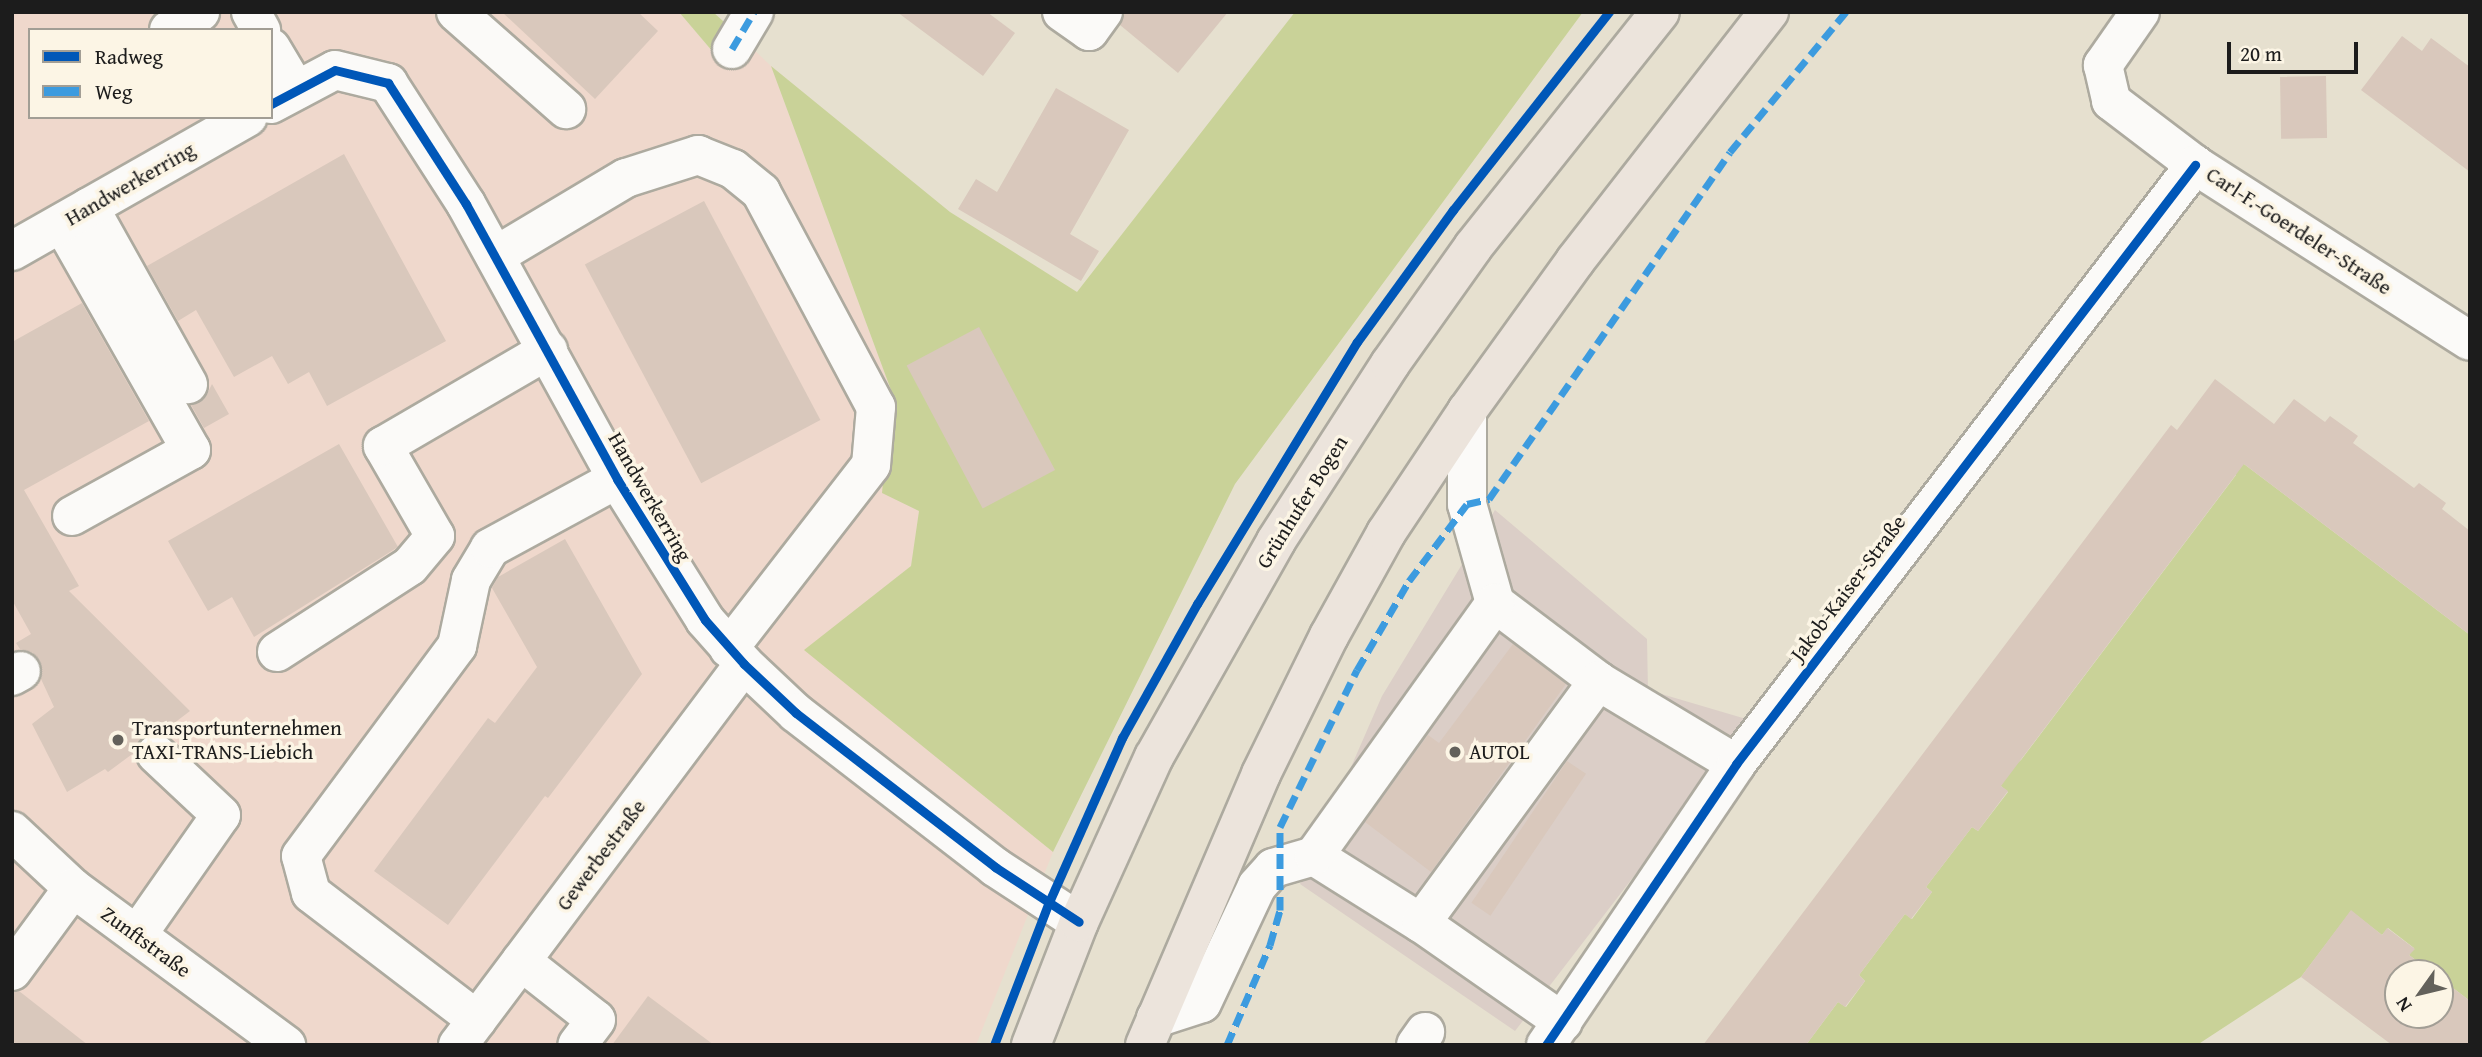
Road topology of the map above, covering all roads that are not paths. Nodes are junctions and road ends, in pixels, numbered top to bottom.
1 (200, 12) edge
2 (251, 12) edge
3 (456, 12) edge
4 (754, 12) edge
5 (1062, 12) edge
6 (1104, 12) edge
7 (1660, 12) edge
8 (1769, 12) edge
9 (2140, 12) edge
10 (173, 28) edge
11 (260, 28) edge
12 (732, 49) dead end
13 (273, 56) edge
14 (284, 97) edge
15 (566, 109) dead end
16 (244, 119) edge
17 (2195, 165) junction
18 (75, 215) junction
19 (12, 250) edge
20 (495, 256) junction
21 (2470, 341) edge
22 (548, 350) junction
23 (188, 384) dead end
24 (1466, 411) junction
25 (617, 479) junction
26 (72, 516) dead end
27 (1495, 603) junction
28 (277, 652) dead end
29 (737, 656) junction
30 (1598, 681) junction
31 (156, 754) dead end
32 (1736, 764) junction
33 (12, 831) edge
34 (1314, 856) junction
35 (73, 888) junction
36 (1079, 922) junction
37 (1421, 923) junction
38 (137, 935) junction
39 (521, 961) junction
40 (12, 971) edge
41 (1150, 1031) edge
42 (467, 1032) edge
43 (1555, 1034) edge
44 (286, 1045) edge
45 (577, 1045) edge
46 (1031, 1045) edge

1 - 10 street
2 - 11 street
3 - 15 street
4 - 12 street
5 - 6 street
7 - 36 main road, Grünhufer Bogen
8 - 24 main road
9 - 17 street, Carl-F.-Goerdeler-Straße
13 - 14 street
14 - 20 street, Handwerkerring
16 - 18 street, Handwerkerring
17 - 21 street, Carl-F.-Goerdeler-Straße
17 - 32 street, Jakob-Kaiser-Straße
18 - 19 street, Handwerkerring
18 - 23 street
18 - 26 street
20 - 22 street, Handwerkerring
20 - 29 street, Gewerbestraße
22 - 25 street, Handwerkerring
22 - 28 street
24 - 27 street
24 - 41 main road
25 - 29 street, Handwerkerring
25 - 42 street
27 - 30 street
27 - 34 street
29 - 36 street, Handwerkerring
29 - 39 street, Gewerbestraße
30 - 32 street
30 - 37 street
31 - 38 street
32 - 43 street, Jakob-Kaiser-Straße
33 - 35 street, Zunftstraße
34 - 37 street
34 - 41 street
35 - 38 street, Zunftstraße
35 - 40 street
36 - 46 main road, Grünhufer Bogen
37 - 43 street
38 - 44 street, Zunftstraße
39 - 42 street, Gewerbestraße
39 - 45 street

